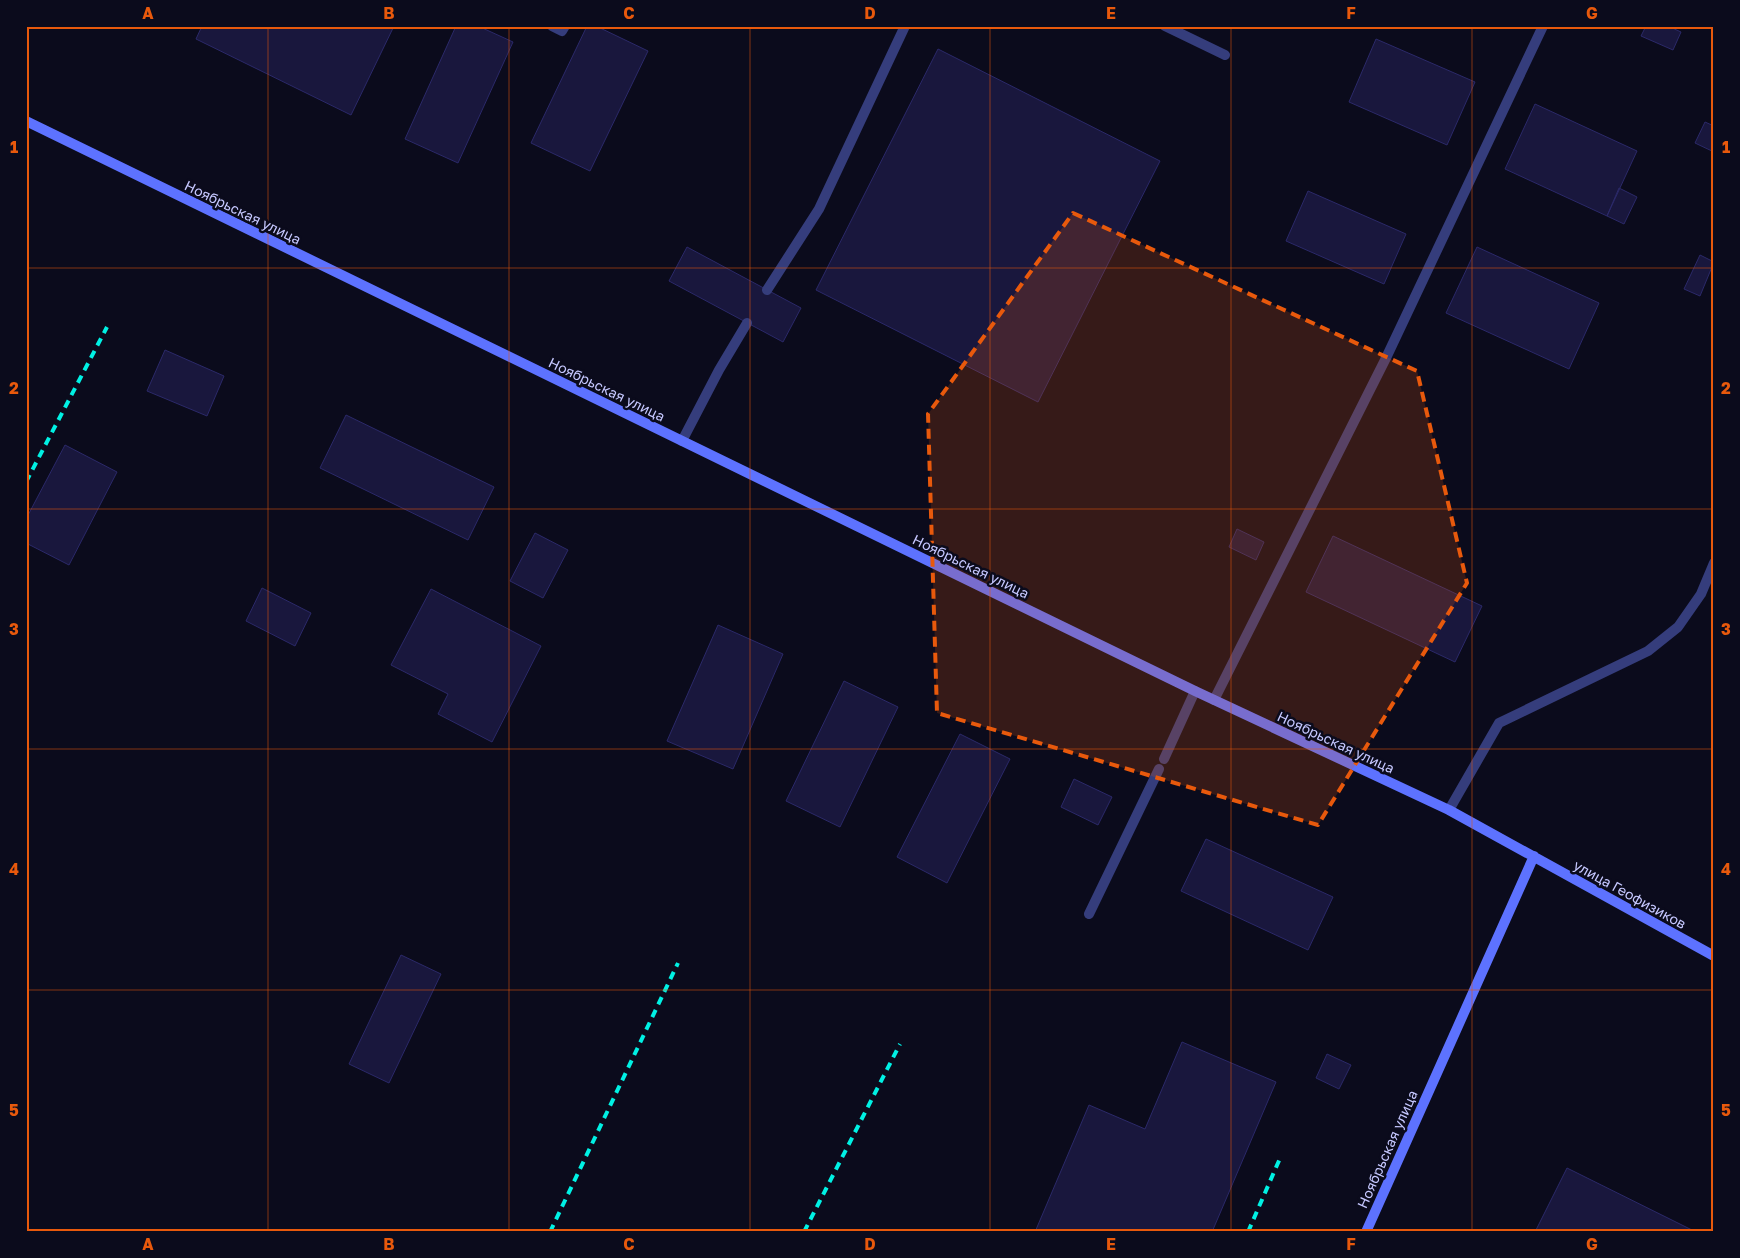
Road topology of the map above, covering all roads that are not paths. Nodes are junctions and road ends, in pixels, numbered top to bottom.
1 (552, 26) edge
2 (565, 26) edge
3 (905, 26) edge
4 (1165, 26) edge
5 (1544, 26) edge
6 (1225, 55) dead end
7 (26, 121) edge
8 (767, 290) dead end
9 (747, 323) dead end
10 (682, 441) junction
11 (1714, 563) edge
12 (1196, 691) junction
13 (1214, 700) junction
14 (1164, 759) dead end
15 (1159, 769) dead end
16 (1449, 810) junction
17 (1534, 856) junction
18 (1089, 914) dead end
19 (1714, 956) edge
20 (1366, 1232) edge

1 - 2 lane
3 - 8 lane
4 - 6 lane
5 - 13 lane
7 - 10 main road, Ноябрьская улица
9 - 10 lane
10 - 12 main road, Ноябрьская улица
11 - 16 lane
12 - 13 main road, Ноябрьская улица
12 - 14 lane
13 - 16 main road, Ноябрьская улица
15 - 18 lane
16 - 17 main road, Ноябрьская улица
17 - 19 main road, улица Геофизиков
17 - 20 main road, Ноябрьская улица

